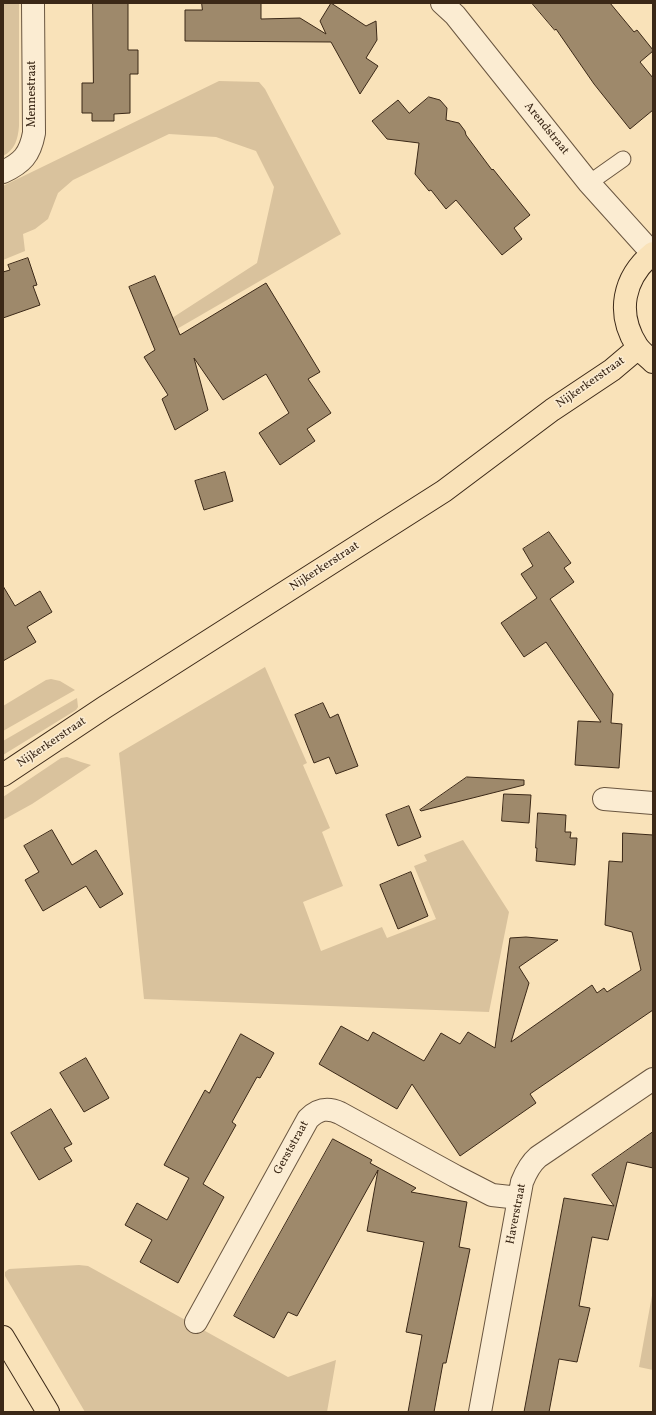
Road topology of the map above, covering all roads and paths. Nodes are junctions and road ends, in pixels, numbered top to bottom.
1 (33, 3) edge
2 (442, 3) edge
3 (623, 159) dead end
4 (3, 172) edge
5 (589, 183) junction
6 (653, 253) edge
7 (646, 355) edge
8 (3, 775) edge
9 (604, 800) dead end
10 (653, 803) edge
11 (653, 1080) edge
12 (520, 1198) junction
13 (196, 1322) dead end
14 (3, 1337) edge
15 (48, 1412) edge
16 (480, 1412) edge

1 - 4 street, Mennestraat
2 - 5 street, Arendstraat
3 - 5 lane
5 - 6 street, Arendstraat
6 - 7 main road
7 - 8 main road, Nijkerkerstraat
9 - 10 street
11 - 12 street, Haverstraat
12 - 13 street, Gerststraat
12 - 16 street, Haverstraat
14 - 15 main road

